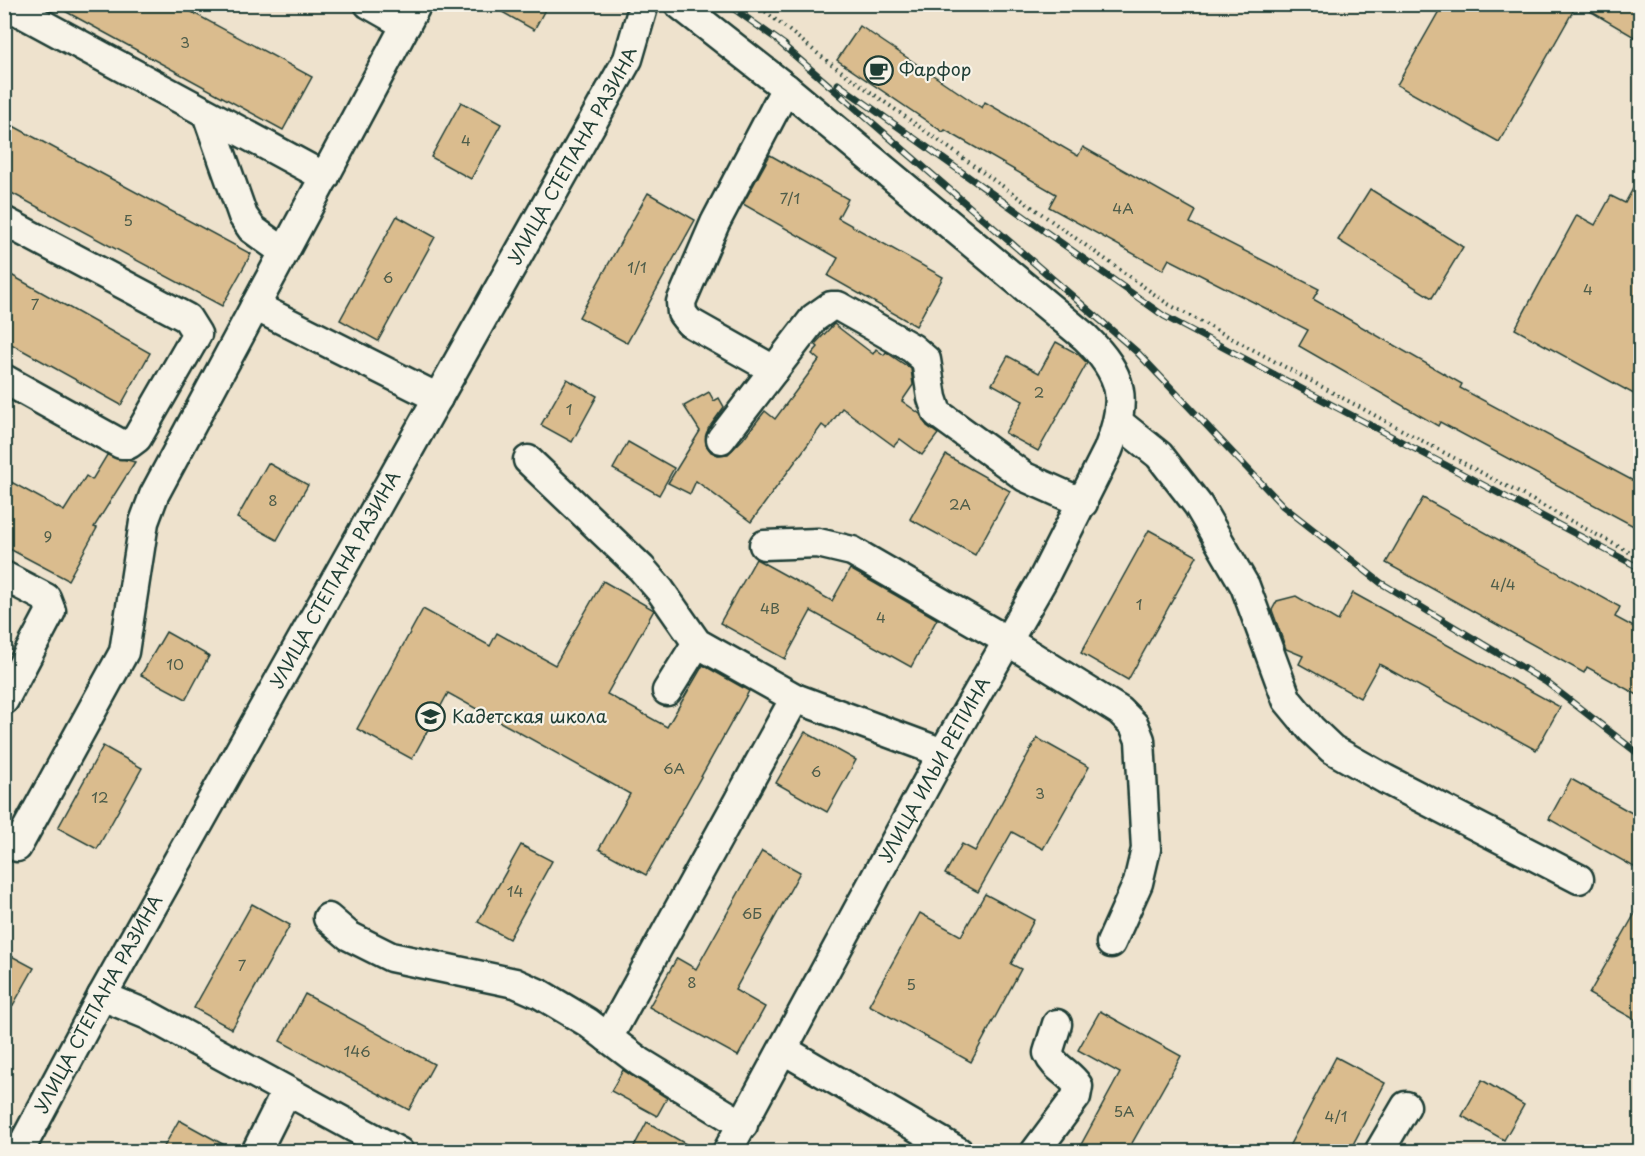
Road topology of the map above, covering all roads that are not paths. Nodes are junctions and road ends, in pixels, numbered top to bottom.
1 (4, 4) edge
2 (369, 4) edge
3 (644, 4) edge
4 (679, 4) edge
5 (412, 15) edge
6 (786, 88) junction
7 (207, 114) junction
8 (325, 177) junction
9 (4, 221) edge
10 (284, 252) junction
11 (255, 306) junction
12 (774, 370) junction
13 (4, 379) edge
14 (438, 398) junction
15 (1118, 422) junction
16 (721, 439) dead end
17 (528, 460) dead end
18 (1083, 502) junction
19 (764, 545) dead end
20 (4, 576) edge
21 (1006, 640) junction
22 (697, 643) junction
23 (667, 691) dead end
24 (795, 698) junction
25 (4, 700) edge
26 (944, 753) junction
27 (17, 847) dead end
28 (1579, 879) dead end
29 (328, 918) dead end
30 (1111, 943) dead end
31 (102, 996) junction
32 (1057, 1024) dead end
33 (608, 1038) junction
34 (784, 1050) junction
35 (286, 1092) junction
36 (1406, 1106) dead end
37 (743, 1125) junction
38 (19, 1152) edge
39 (256, 1152) edge
40 (399, 1152) edge
41 (727, 1152) edge
42 (959, 1152) edge
43 (1035, 1152) edge
44 (1379, 1152) edge

1 - 7 street
2 - 5 street
3 - 14 street, УЛИЦА СТЕПАНА РАЗИНА
4 - 6 street
5 - 8 street
6 - 12 street
6 - 15 street, УЛИЦА ИЛЬИ РЕПИНА
7 - 8 street
7 - 10 street
8 - 10 street
9 - 13 street
10 - 11 street
11 - 14 street
11 - 27 street
12 - 16 street
12 - 18 street
14 - 31 street, УЛИЦА СТЕПАНА РАЗИНА
15 - 18 street, УЛИЦА ИЛЬИ РЕПИНА
15 - 28 street
17 - 22 street
18 - 21 street, УЛИЦА ИЛЬИ РЕПИНА
19 - 21 street
20 - 25 street
21 - 26 street, УЛИЦА ИЛЬИ РЕПИНА
21 - 30 street
22 - 23 street
22 - 24 street
24 - 26 street
24 - 33 street
26 - 34 street, УЛИЦА ИЛЬИ РЕПИНА
29 - 33 street
31 - 35 street
31 - 38 street, УЛИЦА СТЕПАНА РАЗИНА
32 - 43 street
33 - 37 street
34 - 37 street, УЛИЦА ИЛЬИ РЕПИНА
34 - 42 street
35 - 39 street
35 - 40 street
36 - 44 street
37 - 41 street, УЛИЦА ИЛЬИ РЕПИНА

